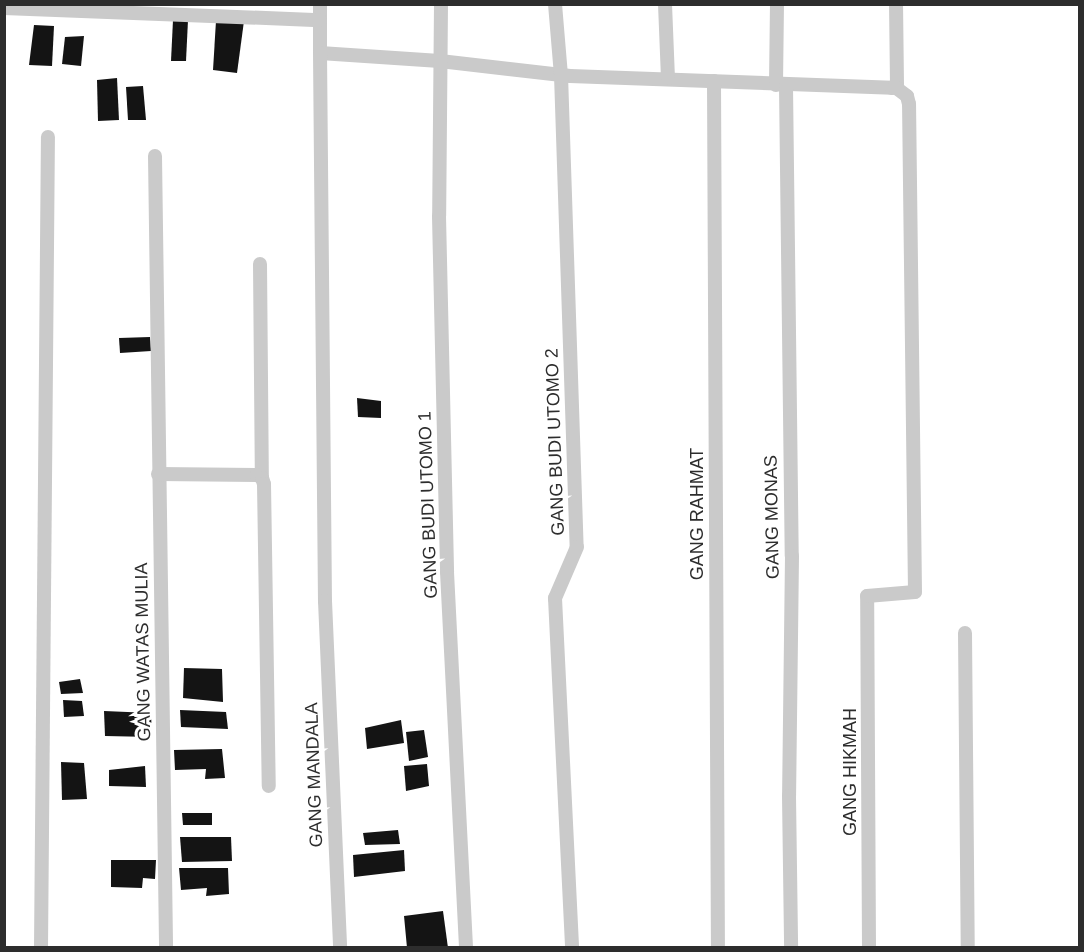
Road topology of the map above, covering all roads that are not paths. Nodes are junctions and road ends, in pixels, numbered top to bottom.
1 (320, 4) edge
2 (441, 4) edge
3 (555, 4) edge
4 (666, 4) edge
5 (777, 4) edge
6 (896, 4) edge
7 (4, 8) edge
8 (320, 20) junction
9 (320, 53) junction
10 (440, 61) junction
11 (561, 75) junction
12 (668, 78) junction
13 (714, 81) junction
14 (781, 86) junction
15 (896, 87) junction
16 (48, 137) dead end
17 (155, 156) dead end
18 (260, 264) dead end
19 (158, 474) junction
20 (262, 478) junction
21 (965, 633) dead end
22 (269, 786) dead end
23 (41, 948) edge
24 (166, 948) edge
25 (340, 948) edge
26 (466, 948) edge
27 (572, 948) edge
28 (718, 948) edge
29 (790, 948) edge
30 (869, 948) edge
31 (968, 948) edge

1 - 8 street, GANG MANDALA
2 - 10 street, GANG BUDI UTOMO 1
3 - 11 street, GANG BUDI UTOMO 2
4 - 12 street
5 - 14 street, GANG MONAS
6 - 15 street
7 - 8 street
8 - 9 street, GANG MANDALA
9 - 10 street
9 - 25 street, GANG MANDALA
10 - 11 street
10 - 26 street, GANG BUDI UTOMO 1
11 - 12 street
11 - 27 street, GANG BUDI UTOMO 2
12 - 13 street
13 - 14 street
13 - 28 street, GANG RAHMAT
14 - 15 street
14 - 29 street, GANG MONAS
15 - 30 street, GANG HIKMAH
16 - 23 street
17 - 19 street, GANG WATAS MULIA
18 - 20 street
19 - 20 street
19 - 24 street, GANG WATAS MULIA
20 - 22 street
21 - 31 street

